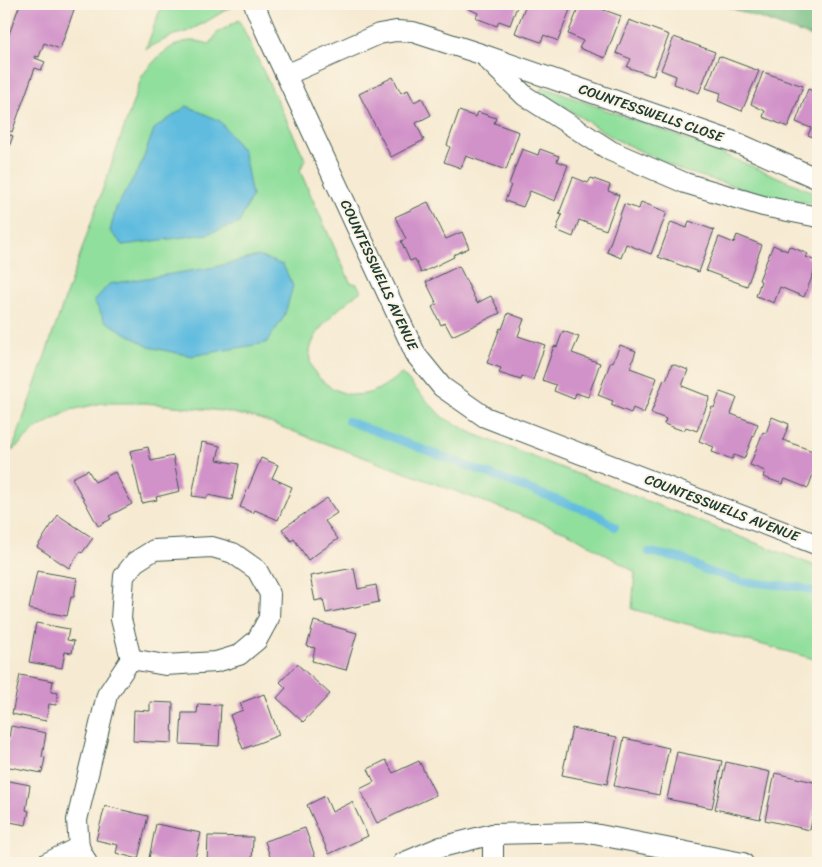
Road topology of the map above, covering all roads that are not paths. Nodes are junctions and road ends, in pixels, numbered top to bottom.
1 (254, 4) edge
2 (481, 54) junction
3 (286, 75) junction
4 (818, 179) edge
5 (818, 216) edge
6 (818, 545) edge
7 (131, 658) junction
8 (493, 834) junction
9 (83, 855) edge
10 (47, 863) edge
11 (403, 863) edge
12 (493, 863) edge
13 (743, 863) edge

1 - 3 street, COUNTESSWELLS AVENUE
2 - 3 street, COUNTESSWELLS CLOSE
2 - 4 street, COUNTESSWELLS CLOSE
2 - 5 street, COUNTESSWELLS CLOSE
3 - 6 street, COUNTESSWELLS AVENUE
7 - 7 street
7 - 9 street
8 - 11 street
8 - 12 street
8 - 13 street
9 - 10 street

